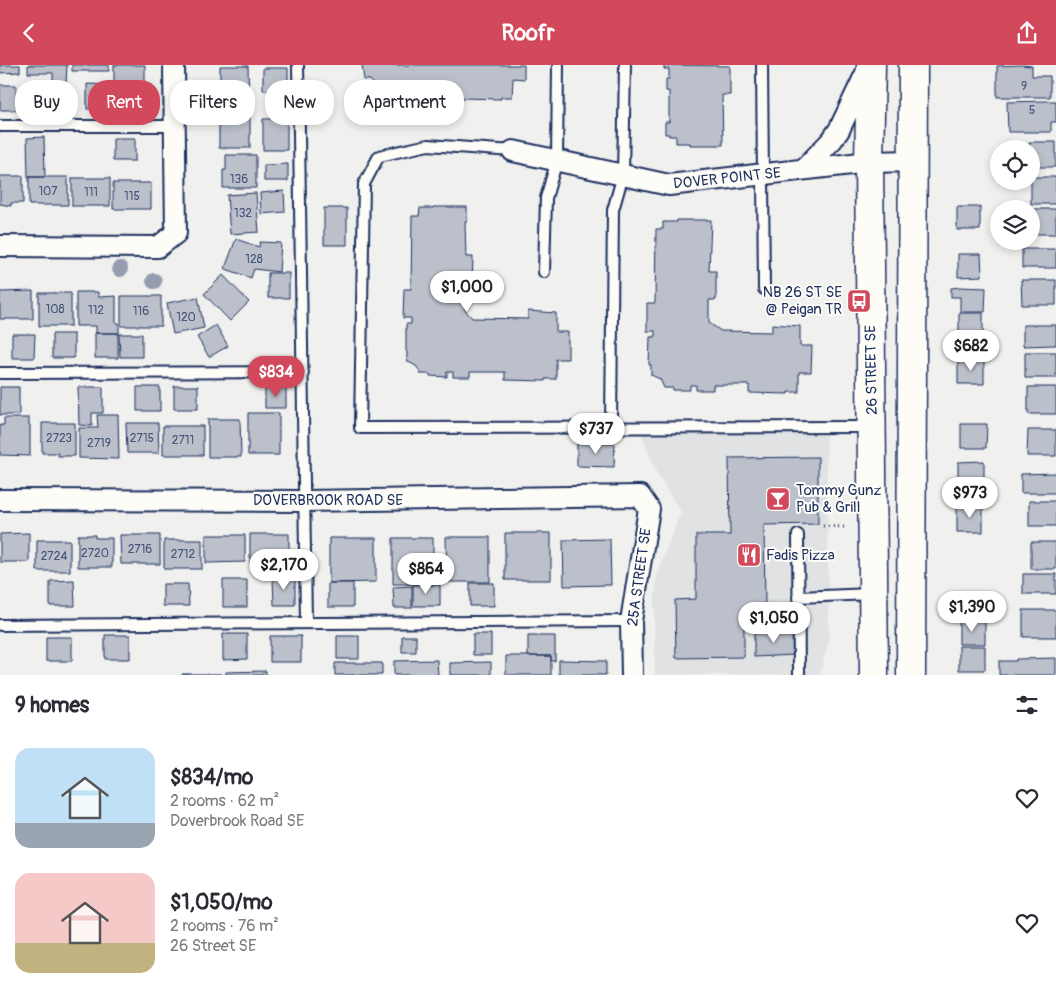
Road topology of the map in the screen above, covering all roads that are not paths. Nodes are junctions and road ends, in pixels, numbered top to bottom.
1 (174, 65) edge
2 (298, 65) edge
3 (558, 65) edge
4 (625, 65) edge
5 (762, 65) edge
6 (870, 65) edge
7 (913, 65) edge
8 (0, 126) edge
9 (175, 126) junction
10 (513, 151) joint
11 (557, 160) junction
12 (913, 161) junction
13 (869, 162) junction
14 (804, 169) junction
15 (764, 174) junction
16 (623, 175) junction
17 (0, 246) edge
18 (544, 273) dead end
19 (764, 289) dead end
20 (303, 372) junction
21 (0, 373) edge
22 (871, 427) junction
23 (611, 428) junction
24 (0, 500) edge
25 (304, 501) junction
26 (649, 509) joint
27 (798, 535) dead end
28 (873, 594) junction
29 (798, 597) junction
30 (632, 621) junction
31 (306, 622) junction
32 (0, 625) edge
33 (632, 675) edge
34 (799, 675) edge
35 (874, 675) edge
36 (911, 675) edge

1 - 9 street
2 - 20 lane
3 - 11 lane
4 - 16 lane
5 - 15 lane
6 - 13 street, 26 STREET SE
6 - 14 street
7 - 12 street
8 - 9 lane
9 - 17 street
10 - 11 street, DOVER POINT SE
10 - 23 lane
11 - 16 street, DOVER POINT SE
11 - 18 lane
12 - 13 street, DOVER POINT SE
12 - 36 street
13 - 14 street, DOVER POINT SE
13 - 22 street, 26 STREET SE
14 - 15 street, DOVER POINT SE
15 - 16 street, DOVER POINT SE
15 - 19 lane
16 - 23 lane
20 - 21 lane
20 - 25 lane
22 - 23 lane
22 - 28 street, 26 STREET SE
24 - 25 street, DOVERBROOK ROAD SE
25 - 26 street, DOVERBROOK ROAD SE
25 - 31 lane
26 - 30 street, 25A STREET SE
27 - 29 lane
28 - 29 lane
28 - 35 street, 26 STREET SE
29 - 34 lane
30 - 31 lane
30 - 33 street, 25A STREET SE
31 - 32 lane

